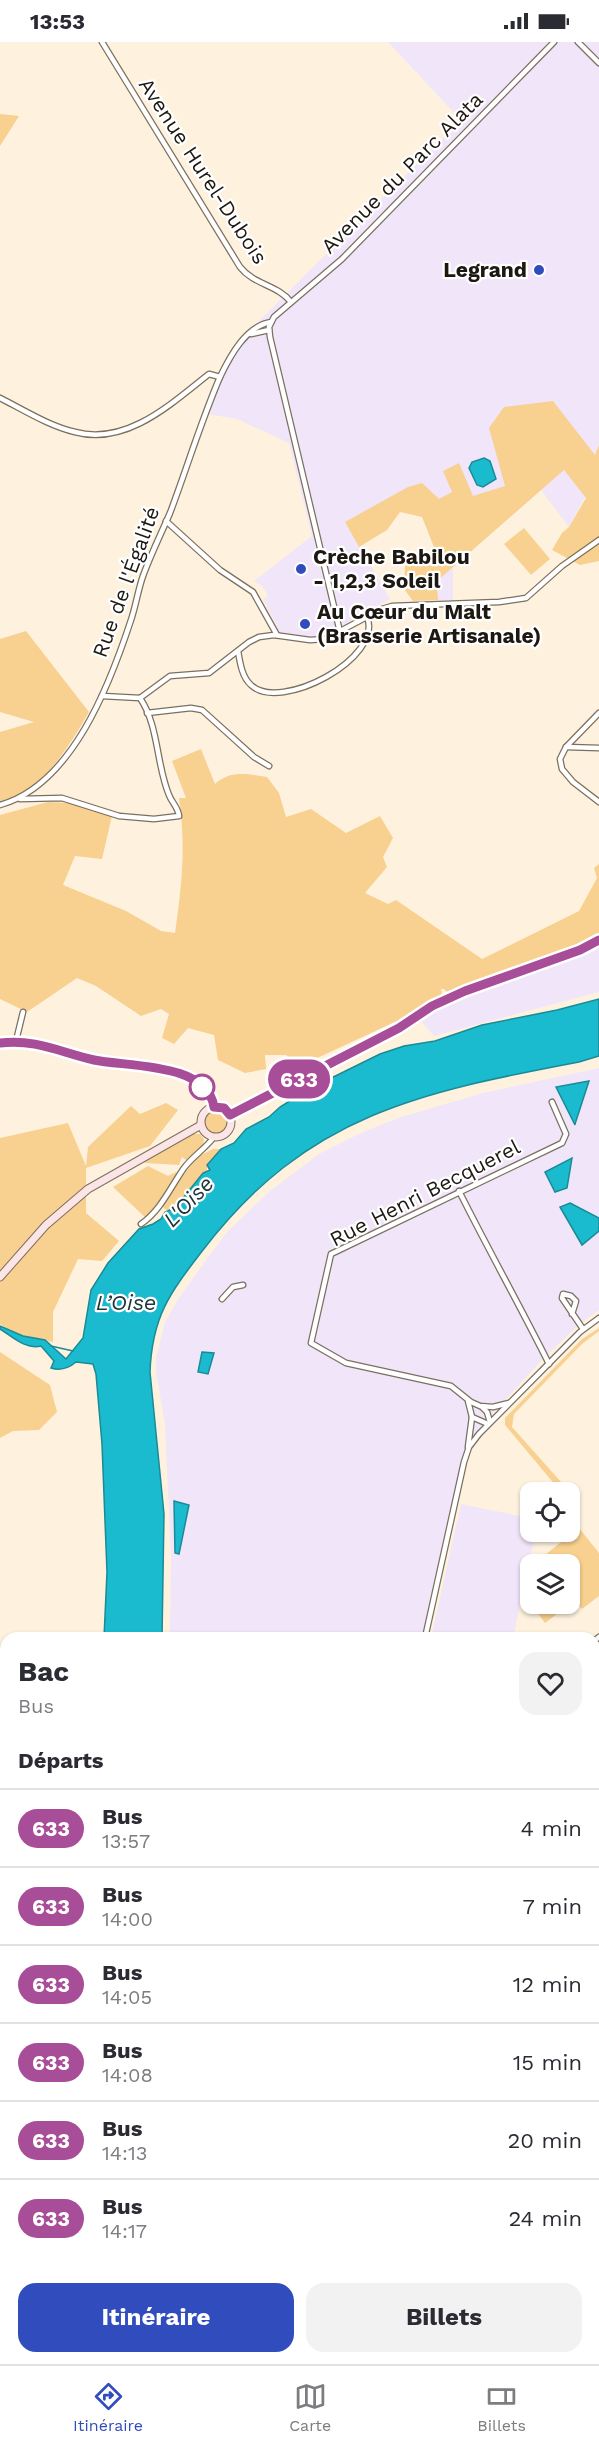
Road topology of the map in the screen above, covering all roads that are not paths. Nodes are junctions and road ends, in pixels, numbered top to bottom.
1 (102, 42) edge
2 (554, 42) edge
3 (578, 42) edge
4 (599, 63) edge
5 (291, 302) junction
6 (271, 322) junction
7 (269, 330) junction
8 (244, 340) junction
9 (220, 377) junction
10 (0, 398) edge
11 (166, 521) junction
12 (598, 543) edge
13 (367, 617) junction
14 (340, 632) junction
15 (278, 635) junction
16 (237, 651) junction
17 (102, 696) junction
18 (140, 698) junction
19 (147, 712) junction
20 (599, 712) edge
21 (566, 747) junction
22 (599, 748) edge
23 (269, 766) dead end
24 (19, 799) junction
25 (599, 802) edge
26 (0, 805) edge
27 (599, 940) edge
28 (23, 1012) dead end
29 (16, 1041) junction
30 (0, 1043) edge
31 (552, 1102) dead end
32 (214, 1107) junction
33 (230, 1115) junction
34 (201, 1125) junction
35 (214, 1137) junction
36 (459, 1191) junction
37 (141, 1224) dead end
38 (0, 1278) edge
39 (243, 1285) dead end
40 (222, 1299) dead end
41 (572, 1314) dead end
42 (599, 1318) edge
43 (584, 1329) junction
44 (549, 1364) junction
45 (466, 1399) junction
46 (509, 1403) junction
47 (480, 1406) junction
48 (471, 1410) junction
49 (472, 1417) junction
50 (489, 1423) junction
51 (469, 1448) junction
52 (426, 1632) edge

1 - 5 street, Avenue Hurel-Dubois
2 - 5 street, Avenue du Parc Alata
3 - 4 street
5 - 6 street, Avenue du Parc Alata
6 - 7 street
6 - 8 street, Avenue du Parc Alata
7 - 8 street
7 - 14 street
8 - 9 street, Rue de l'Égalité
9 - 10 street
9 - 11 street, Rue de l'Égalité
11 - 15 street
11 - 17 street, Rue de l'Égalité
12 - 13 street
13 - 14 street
13 - 16 street
14 - 15 street
15 - 16 street
16 - 18 street
17 - 18 street
17 - 24 street, Rue de l'Égalité
18 - 19 street
19 - 23 street
19 - 24 street
20 - 21 street
21 - 22 street
21 - 25 street
24 - 26 street, Rue de l'Égalité
27 - 33 main road
28 - 29 street
29 - 30 main road
29 - 32 main road
31 - 36 street, Rue Henri Becquerel
32 - 33 main road
32 - 34 main road
33 - 35 main road
34 - 35 main road
34 - 38 main road
35 - 37 street
36 - 44 street
36 - 45 street, Rue Henri Becquerel
39 - 40 street
41 - 43 street
42 - 43 street
43 - 44 street
44 - 46 street
45 - 47 street
45 - 48 street
46 - 47 street
46 - 50 street
47 - 48 street
47 - 50 street
48 - 49 street
49 - 50 street
49 - 51 street
50 - 51 street
51 - 52 street

